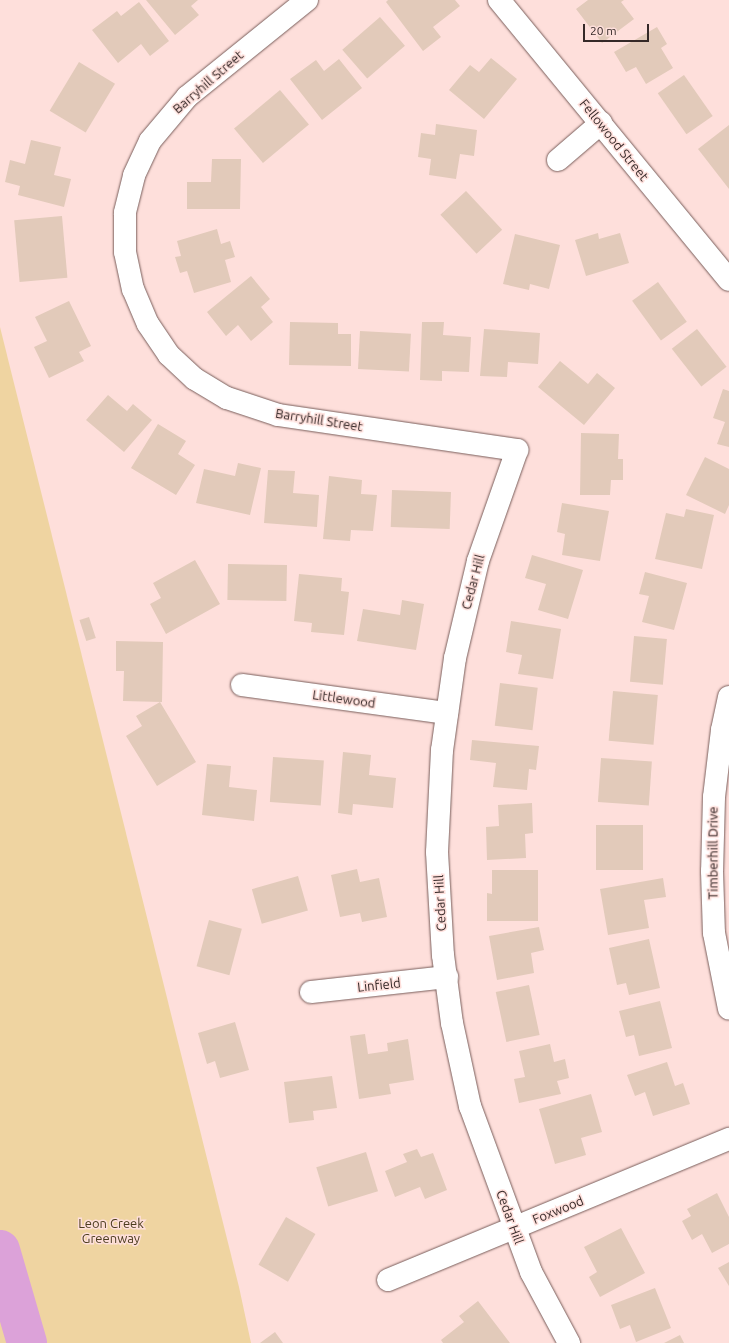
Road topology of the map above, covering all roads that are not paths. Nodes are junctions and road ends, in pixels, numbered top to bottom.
1 (307, 0) edge
2 (499, 0) edge
3 (601, 123) junction
4 (558, 160) dead end
5 (729, 280) edge
6 (517, 450) joint
7 (242, 685) dead end
8 (729, 697) edge
9 (447, 713) junction
10 (447, 977) junction
11 (311, 992) dead end
12 (729, 1009) edge
13 (729, 1139) edge
14 (513, 1229) junction
15 (388, 1280) dead end
16 (569, 1343) edge

1 - 6 street, Barryhill Street
2 - 3 street, Fellowood Street
3 - 4 street
3 - 5 street, Fellowood Street
6 - 9 street, Cedar Hill
7 - 9 street, Littlewood
8 - 12 street, Timberhill Drive
9 - 10 street, Cedar Hill
10 - 11 street, Linfield
10 - 14 street, Cedar Hill
13 - 14 street, Foxwood
14 - 15 street, Foxwood
14 - 16 street, Cedar Hill

